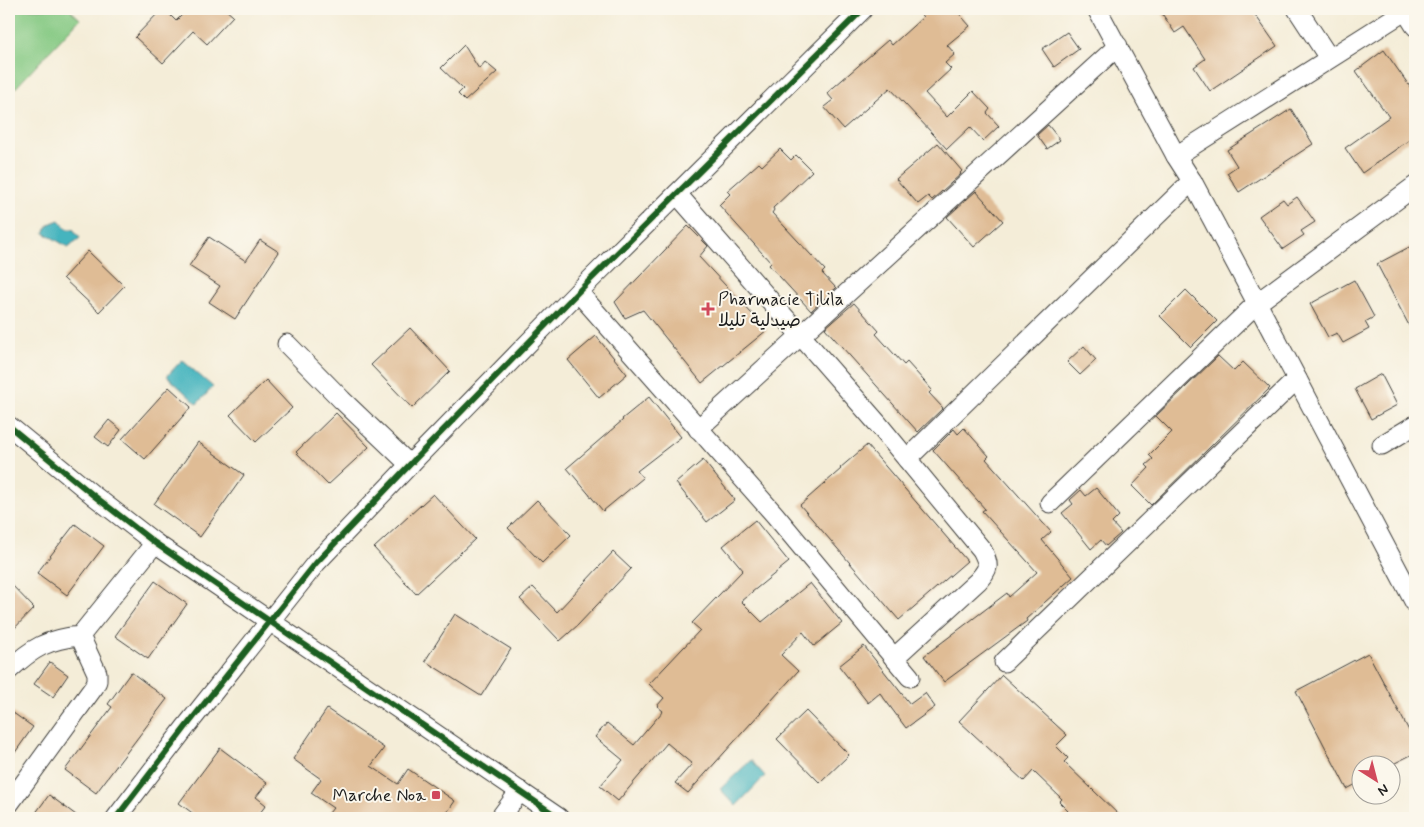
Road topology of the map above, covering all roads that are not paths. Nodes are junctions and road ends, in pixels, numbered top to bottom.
1 (863, 9) edge
2 (1098, 9) edge
3 (1297, 9) edge
4 (1409, 15) edge
5 (1118, 46) junction
6 (1329, 58) junction
7 (1176, 156) junction
8 (1192, 181) junction
9 (1415, 186) edge
10 (677, 194) junction
11 (578, 292) junction
12 (1257, 303) junction
13 (800, 335) junction
14 (287, 344) dead end
15 (1297, 379) junction
16 (1415, 425) edge
17 (9, 426) edge
18 (698, 429) junction
19 (1382, 445) dead end
20 (907, 459) junction
21 (410, 464) junction
22 (1050, 503) dead end
23 (155, 543) junction
24 (1415, 602) edge
25 (270, 621) junction
26 (80, 636) junction
27 (894, 658) junction
28 (1004, 662) dead end
29 (9, 670) edge
30 (910, 677) dead end
31 (520, 792) junction
32 (9, 804) edge
33 (116, 818) edge
34 (500, 818) edge
35 (559, 818) edge

1 - 10 street
2 - 5 street
3 - 6 street
4 - 6 street
5 - 7 street
5 - 13 street
6 - 7 street
7 - 8 street
8 - 12 street
8 - 20 street
9 - 12 street
10 - 11 street
10 - 13 street
11 - 18 street
11 - 21 street
12 - 15 street
12 - 22 street
13 - 18 street
13 - 20 street
14 - 21 street
15 - 24 street
15 - 28 street
16 - 19 street
17 - 23 street
18 - 27 street
20 - 27 street
21 - 25 street
23 - 25 street
23 - 26 street
25 - 31 street
25 - 33 street
26 - 29 street
26 - 32 street
27 - 30 street
31 - 34 street
31 - 35 street

